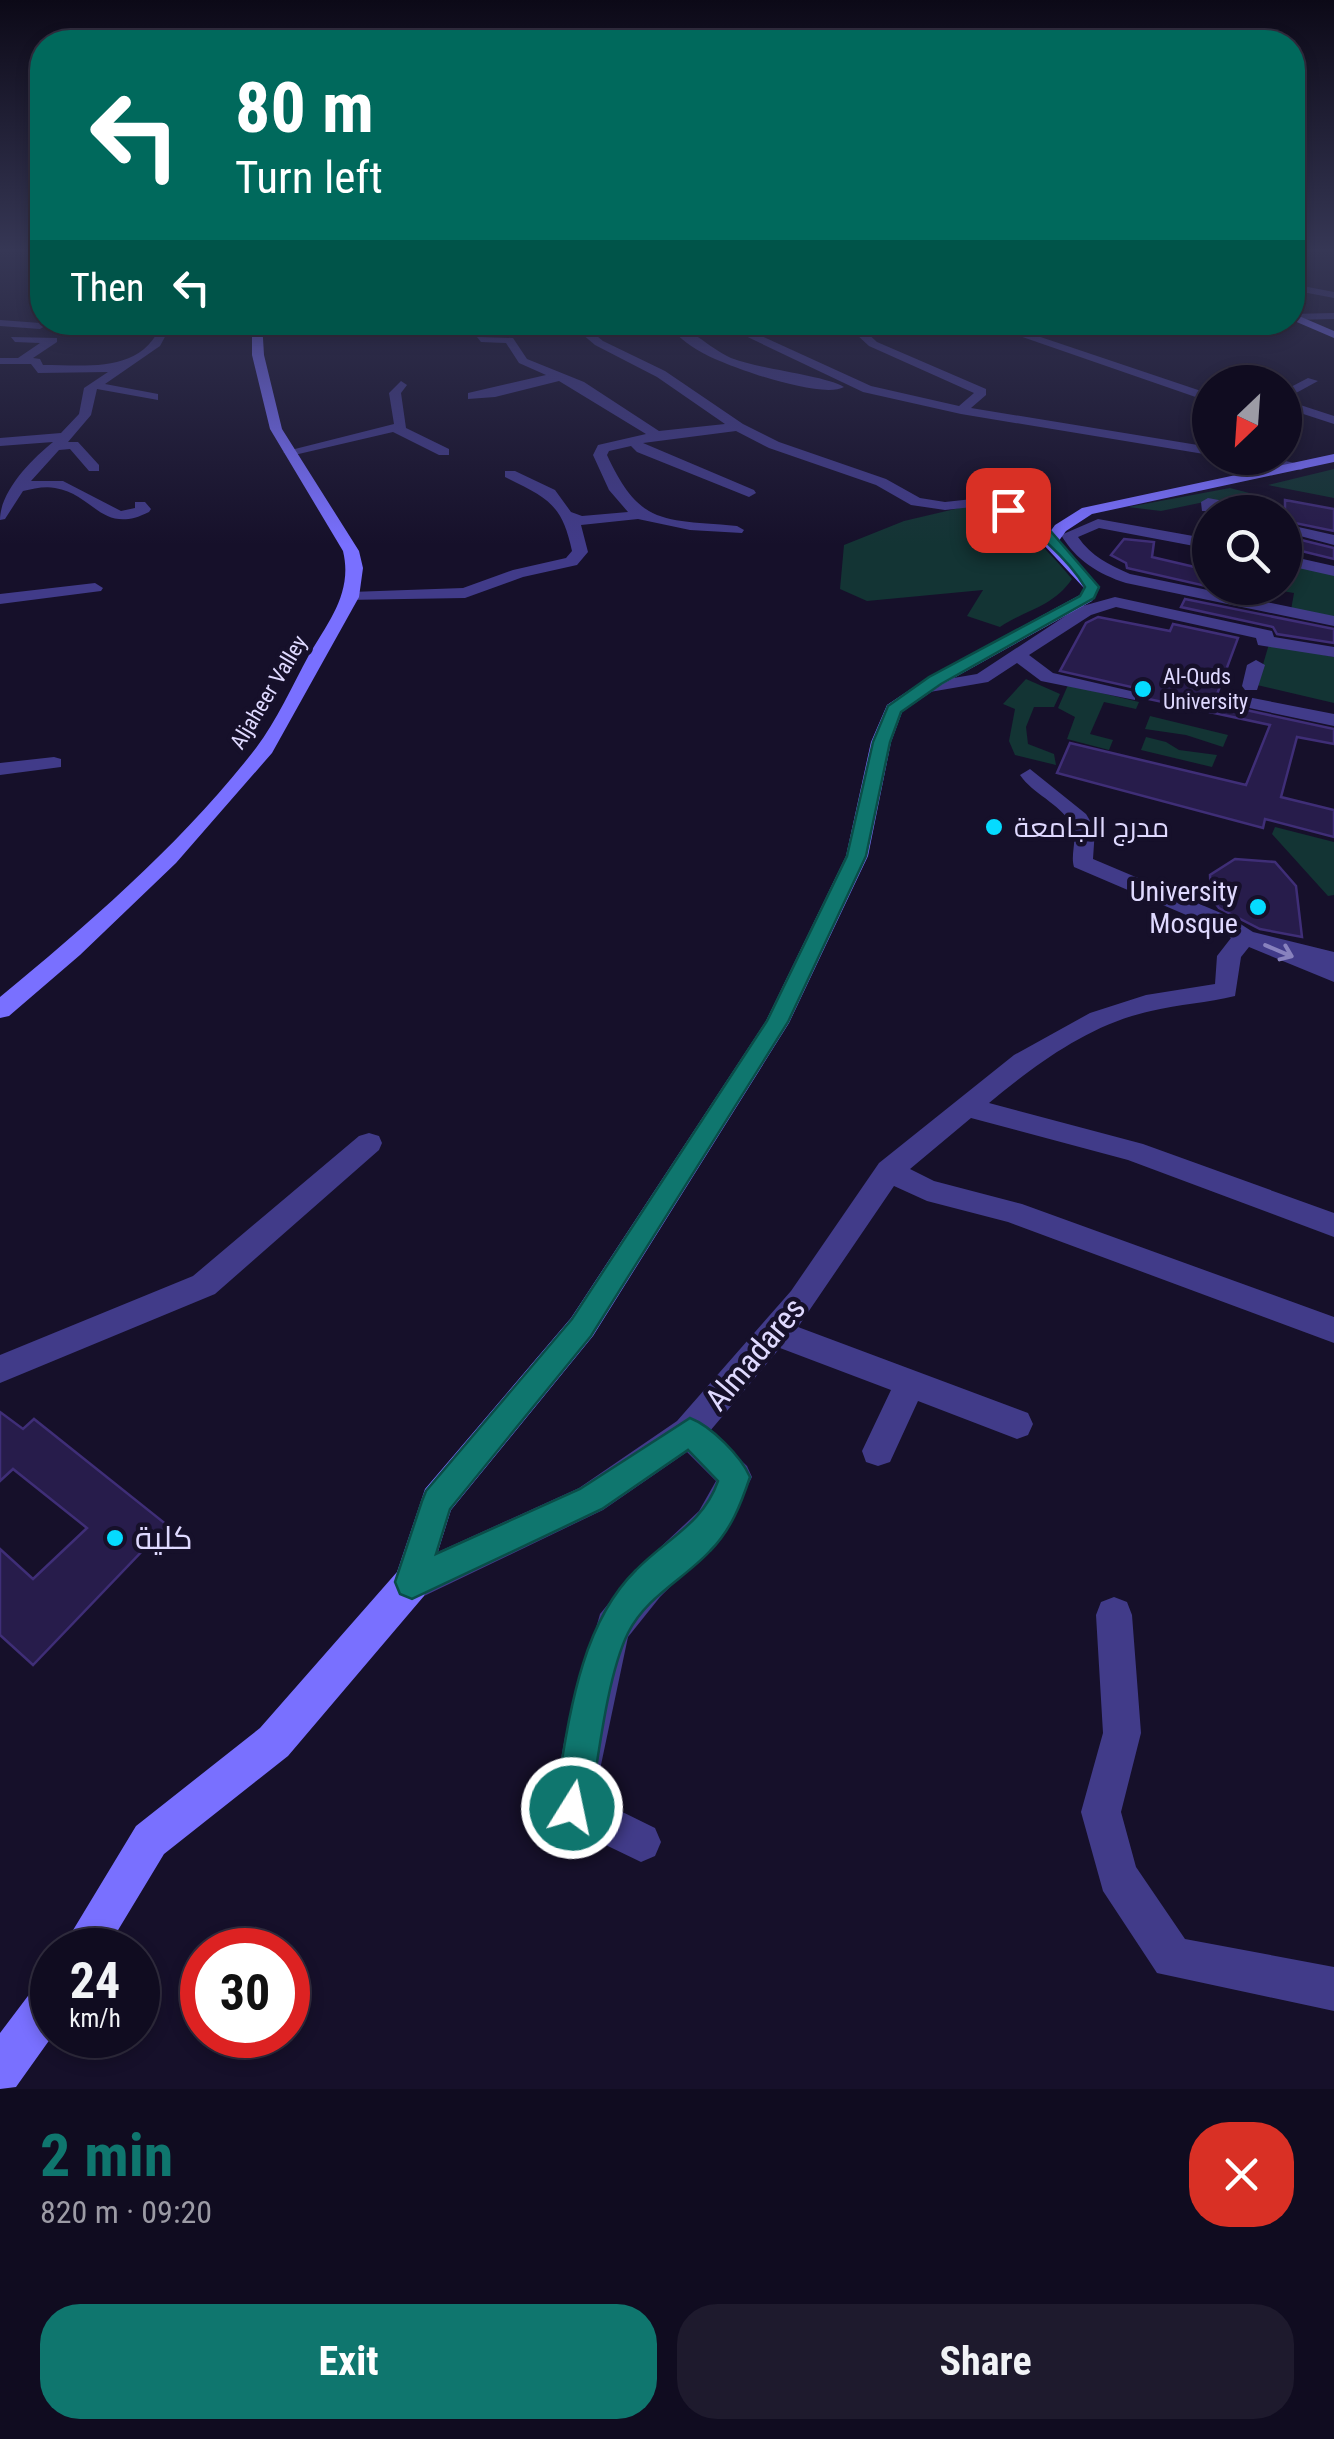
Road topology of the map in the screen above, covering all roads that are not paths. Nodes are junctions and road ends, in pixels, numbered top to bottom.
1 (37, 350) edge
2 (145, 350) edge
3 (260, 350) edge
4 (515, 350) edge
5 (615, 350) edge
6 (712, 350) edge
7 (783, 350) edge
8 (886, 350) edge
9 (1069, 350) edge
10 (20, 361) junction
11 (0, 362) edge
12 (120, 368) junction
13 (564, 377) junction
14 (1312, 381) dead end
15 (94, 385) junction
16 (401, 385) dead end
17 (1302, 386) edge
18 (867, 389) junction
19 (1192, 392) edge
20 (154, 396) dead end
21 (472, 396) dead end
22 (961, 410) junction
23 (1302, 410) edge
24 (1334, 420) edge
25 (1146, 422) dead end
26 (738, 426) junction
27 (1302, 426) edge
28 (397, 428) junction
29 (1334, 434) edge
30 (656, 435) junction
31 (1132, 439) junction
32 (633, 440) junction
33 (0, 442) edge
34 (58, 442) junction
35 (1192, 449) edge
36 (290, 452) junction
37 (444, 452) dead end
38 (1334, 458) edge
39 (1302, 466) edge
40 (94, 468) dead end
41 (510, 474) dead end
42 (1259, 475) edge
43 (18, 487) junction
44 (749, 493) dead end
45 (140, 505) dead end
46 (634, 514) junction
47 (0, 516) edge
48 (576, 519) junction
49 (1302, 521) edge
50 (1334, 528) edge
51 (737, 530) dead end
52 (1302, 532) edge
53 (1334, 540) edge
54 (1192, 541) edge
55 (1050, 542) junction
56 (1302, 564) edge
57 (1334, 571) edge
58 (1126, 578) junction
59 (95, 588) dead end
60 (350, 597) junction
61 (0, 600) edge
62 (1115, 602) junction
63 (1334, 620) edge
64 (1334, 652) edge
65 (1018, 655) junction
66 (1256, 665) dead end
67 (924, 688) junction
68 (1237, 688) junction
69 (1129, 696) dead end
70 (1334, 704) edge
71 (1334, 720) edge
72 (54, 763) dead end
73 (0, 769) edge
74 (1030, 774) dead end
75 (1244, 937) junction
76 (1334, 960) edge
77 (1334, 974) edge
78 (0, 1010) edge
79 (971, 1108) junction
80 (368, 1142) dead end
81 (889, 1171) junction
82 (1334, 1224) edge
83 (1334, 1330) edge
84 (775, 1332) junction
85 (0, 1369) edge
86 (910, 1383) junction
87 (1017, 1424) dead end
88 (690, 1432) junction
89 (878, 1450) dead end
90 (412, 1582) junction
91 (1114, 1615) dead end
92 (641, 1842) dead end
93 (96, 1928) edge
94 (1334, 1988) edge
95 (30, 2029) edge
96 (0, 2070) edge

1 - 10 street
2 - 12 street
3 - 36 street, Aljaheer Valley
4 - 13 street
5 - 26 street
6 - 18 street
7 - 18 street
8 - 22 street
9 - 19 street
10 - 11 street
10 - 12 street
12 - 15 street
13 - 21 street
13 - 30 street
14 - 17 street
15 - 20 street
15 - 34 street
16 - 28 street
18 - 22 street
22 - 31 street
23 - 24 street
25 - 31 street
26 - 30 street
26 - 55 street
27 - 29 street
28 - 36 street
28 - 37 street
30 - 32 street
31 - 35 street
32 - 44 street
32 - 46 street
33 - 34 street
34 - 40 street
34 - 43 street
36 - 60 street, Aljaheer Valley
38 - 39 street
41 - 48 street
42 - 55 street
43 - 45 street
43 - 47 street
46 - 48 street
46 - 51 street
48 - 60 street
49 - 50 street
52 - 53 street
54 - 58 street
55 - 67 street
56 - 57 street
58 - 62 street
58 - 63 street
59 - 61 street
60 - 78 street, Aljaheer Valley
62 - 64 street
62 - 65 street
65 - 67 street
65 - 69 street
66 - 68 street
67 - 90 street
68 - 70 street
68 - 71 street
72 - 73 street
74 - 75 street
75 - 76 street
75 -> 77 street
75 - 79 street, Almadares
79 - 81 street, Almadares
79 - 82 street
80 - 85 street
81 - 83 street
81 - 84 street, Almadares
84 - 86 street
84 - 88 street, Almadares
86 - 87 street
86 - 89 street
88 - 90 street, Almadares
88 - 92 street
90 - 93 street, Almadares
91 - 94 street
95 - 96 street

